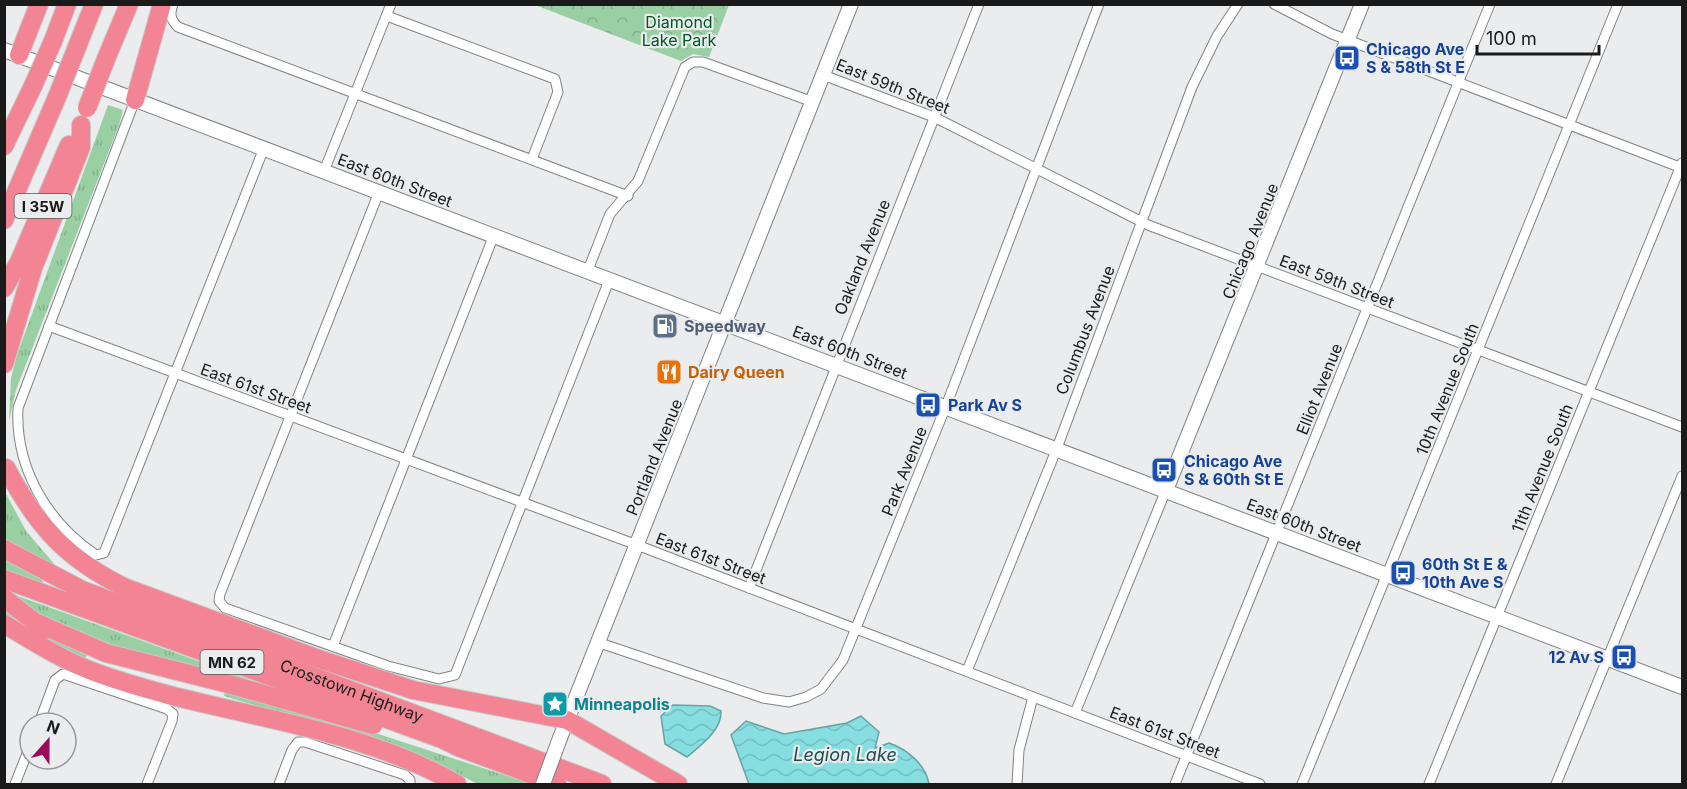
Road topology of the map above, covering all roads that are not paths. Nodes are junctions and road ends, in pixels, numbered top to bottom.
1 (39, 4) edge
2 (68, 4) edge
3 (94, 4) edge
4 (129, 4) edge
5 (162, 4) edge
6 (173, 4) edge
7 (391, 4) edge
8 (851, 4) edge
9 (979, 4) edge
10 (1100, 4) edge
11 (1238, 4) edge
12 (1274, 4) edge
13 (1362, 4) edge
14 (1490, 4) edge
15 (1618, 4) edge
16 (387, 16) junction
17 (1348, 40) junction
18 (11, 52) edge
19 (823, 75) junction
20 (1459, 82) junction
21 (356, 93) junction
22 (135, 100) junction
23 (813, 102) junction
24 (84, 116) junction
25 (934, 117) junction
26 (1570, 124) junction
27 (4, 146) edge
28 (264, 148) junction
29 (532, 159) junction
30 (1682, 166) edge
31 (1036, 169) junction
32 (324, 171) junction
33 (379, 192) junction
34 (628, 196) junction
35 (4, 220) edge
36 (1142, 222) junction
37 (494, 235) junction
38 (1257, 267) junction
39 (588, 270) junction
40 (610, 278) junction
41 (4, 288) edge
42 (1368, 309) junction
43 (726, 322) junction
44 (49, 326) junction
45 (1479, 351) junction
46 (4, 364) edge
47 (836, 364) junction
48 (176, 374) junction
49 (1589, 393) junction
50 (946, 406) junction
51 (290, 417) junction
52 (1683, 428) edge
53 (1057, 448) junction
54 (407, 459) junction
55 (5, 465) edge
56 (1683, 476) edge
57 (1166, 490) junction
58 (522, 502) junction
59 (1277, 532) junction
60 (637, 545) junction
61 (4, 549) edge
62 (1388, 574) junction
63 (4, 579) edge
64 (749, 588) junction
65 (4, 598) edge
66 (106, 598) junction
67 (1498, 616) junction
68 (37, 623) junction
69 (4, 624) edge
70 (856, 629) junction
71 (597, 642) junction
72 (333, 645) junction
73 (1609, 659) junction
74 (967, 671) junction
75 (1683, 687) edge
76 (1033, 697) junction
77 (43, 711) edge
78 (1075, 713) junction
79 (567, 720) junction
80 (289, 723) junction
81 (458, 747) junction
82 (1187, 756) junction
83 (410, 782) edge
84 (147, 784) edge
85 (279, 784) edge
86 (457, 784) edge
87 (543, 784) edge
88 (557, 784) edge
89 (602, 784) edge
90 (678, 784) edge
91 (1017, 784) edge
92 (1175, 784) edge
93 (1260, 784) edge
94 (1302, 784) edge
95 (1429, 784) edge
96 (1556, 784) edge

1 - 18 highway
2 - 27 highway, bridge
3 - 35 highway, I 35W, bridge
4 - 24 highway, I 35W, bridge
5 - 22 highway
6 - 21 street
7 - 16 street
8 - 19 street, Portland Avenue
9 - 25 street, Oakland Avenue
10 - 31 street, Park Avenue
11 - 36 street, Columbus Avenue
12 - 17 street
13 - 17 street, Chicago Avenue
14 - 20 street, Elliot Avenue
15 - 26 street, 10th Avenue South
16 - 21 street
16 - 29 street
17 - 20 street
17 - 38 street, Chicago Avenue
18 - 22 street, East 60th Street
19 - 23 street, Portland Avenue
19 - 25 street, East 59th Street
20 - 26 street
20 - 42 street, Elliot Avenue
21 - 29 street
21 - 32 street
22 - 28 street, East 60th Street
22 - 44 street
23 - 34 street
23 - 43 street, Portland Avenue
24 - 41 highway, I 35W
24 - 46 highway
25 - 31 street, East 59th Street
25 - 47 street, Oakland Avenue
26 - 30 street
26 - 45 street, 10th Avenue South
28 - 32 street, East 60th Street
28 - 48 street
29 - 34 street
30 - 49 street, 11th Avenue South
31 - 36 street, East 59th Street
31 - 50 street, Park Avenue
32 - 33 street, East 60th Street
33 - 37 street, East 60th Street
33 - 51 street
34 - 39 street
36 - 38 street, East 59th Street
36 - 53 street, Columbus Avenue
37 - 39 street, East 60th Street
37 - 54 street
38 - 42 street, East 59th Street
38 - 57 street, Chicago Avenue
39 - 40 street, East 60th Street
40 - 43 street, East 60th Street
40 - 58 street
42 - 45 street, East 59th Street
42 - 59 street, Elliot Avenue
43 - 47 street, East 60th Street
43 - 60 street, Portland Avenue
44 - 48 street, East 61st Street
44 - 48 street
45 - 49 street, East 59th Street
45 - 62 street, 10th Avenue South
47 - 50 street, East 60th Street
47 - 64 street, Oakland Avenue
48 - 51 street, East 61st Street
49 - 52 street, East 59th Street
49 - 67 street, 11th Avenue South
50 - 53 street, East 60th Street
50 - 70 street, Park Avenue
51 - 54 street, East 61st Street
51 - 72 street
53 - 57 street, East 60th Street
53 - 74 street, Columbus Avenue
54 - 58 street, East 61st Street
54 - 72 street
55 - 66 highway
55 - 79 highway
56 - 73 street
57 - 59 street, East 60th Street
57 - 78 street
58 - 60 street, East 61st Street
58 - 72 street
59 - 62 street, East 60th Street
59 - 82 street, Elliot Avenue
60 - 64 street, East 61st Street
60 - 71 street, Portland Avenue
61 - 66 highway, Crosstown Highway / MN 62
62 - 67 street, East 60th Street
62 - 94 street, 10th Avenue South
63 - 81 highway, Crosstown Highway / MN 62
64 - 70 street, East 61st Street
65 - 68 highway
66 - 89 highway, Crosstown Highway / MN 62
67 - 73 street, East 60th Street
67 - 95 street, 11th Avenue South
68 - 80 highway
68 - 81 highway
69 - 80 highway
70 - 71 street, Park Avenue
70 - 74 street, East 61st Street
71 - 79 street, Portland Avenue
73 - 75 street, East 60th Street
73 - 96 street
74 - 76 street, East 61st Street
76 - 78 street, East 61st Street
76 - 91 street
77 - 84 street
78 - 82 street, East 61st Street
79 - 87 street, Portland Avenue, bridge
79 - 90 highway
80 - 86 highway
81 - 88 highway, Crosstown Highway / MN 62
82 - 92 street, Elliot Avenue
82 - 93 street, East 61st Street
83 - 85 street

